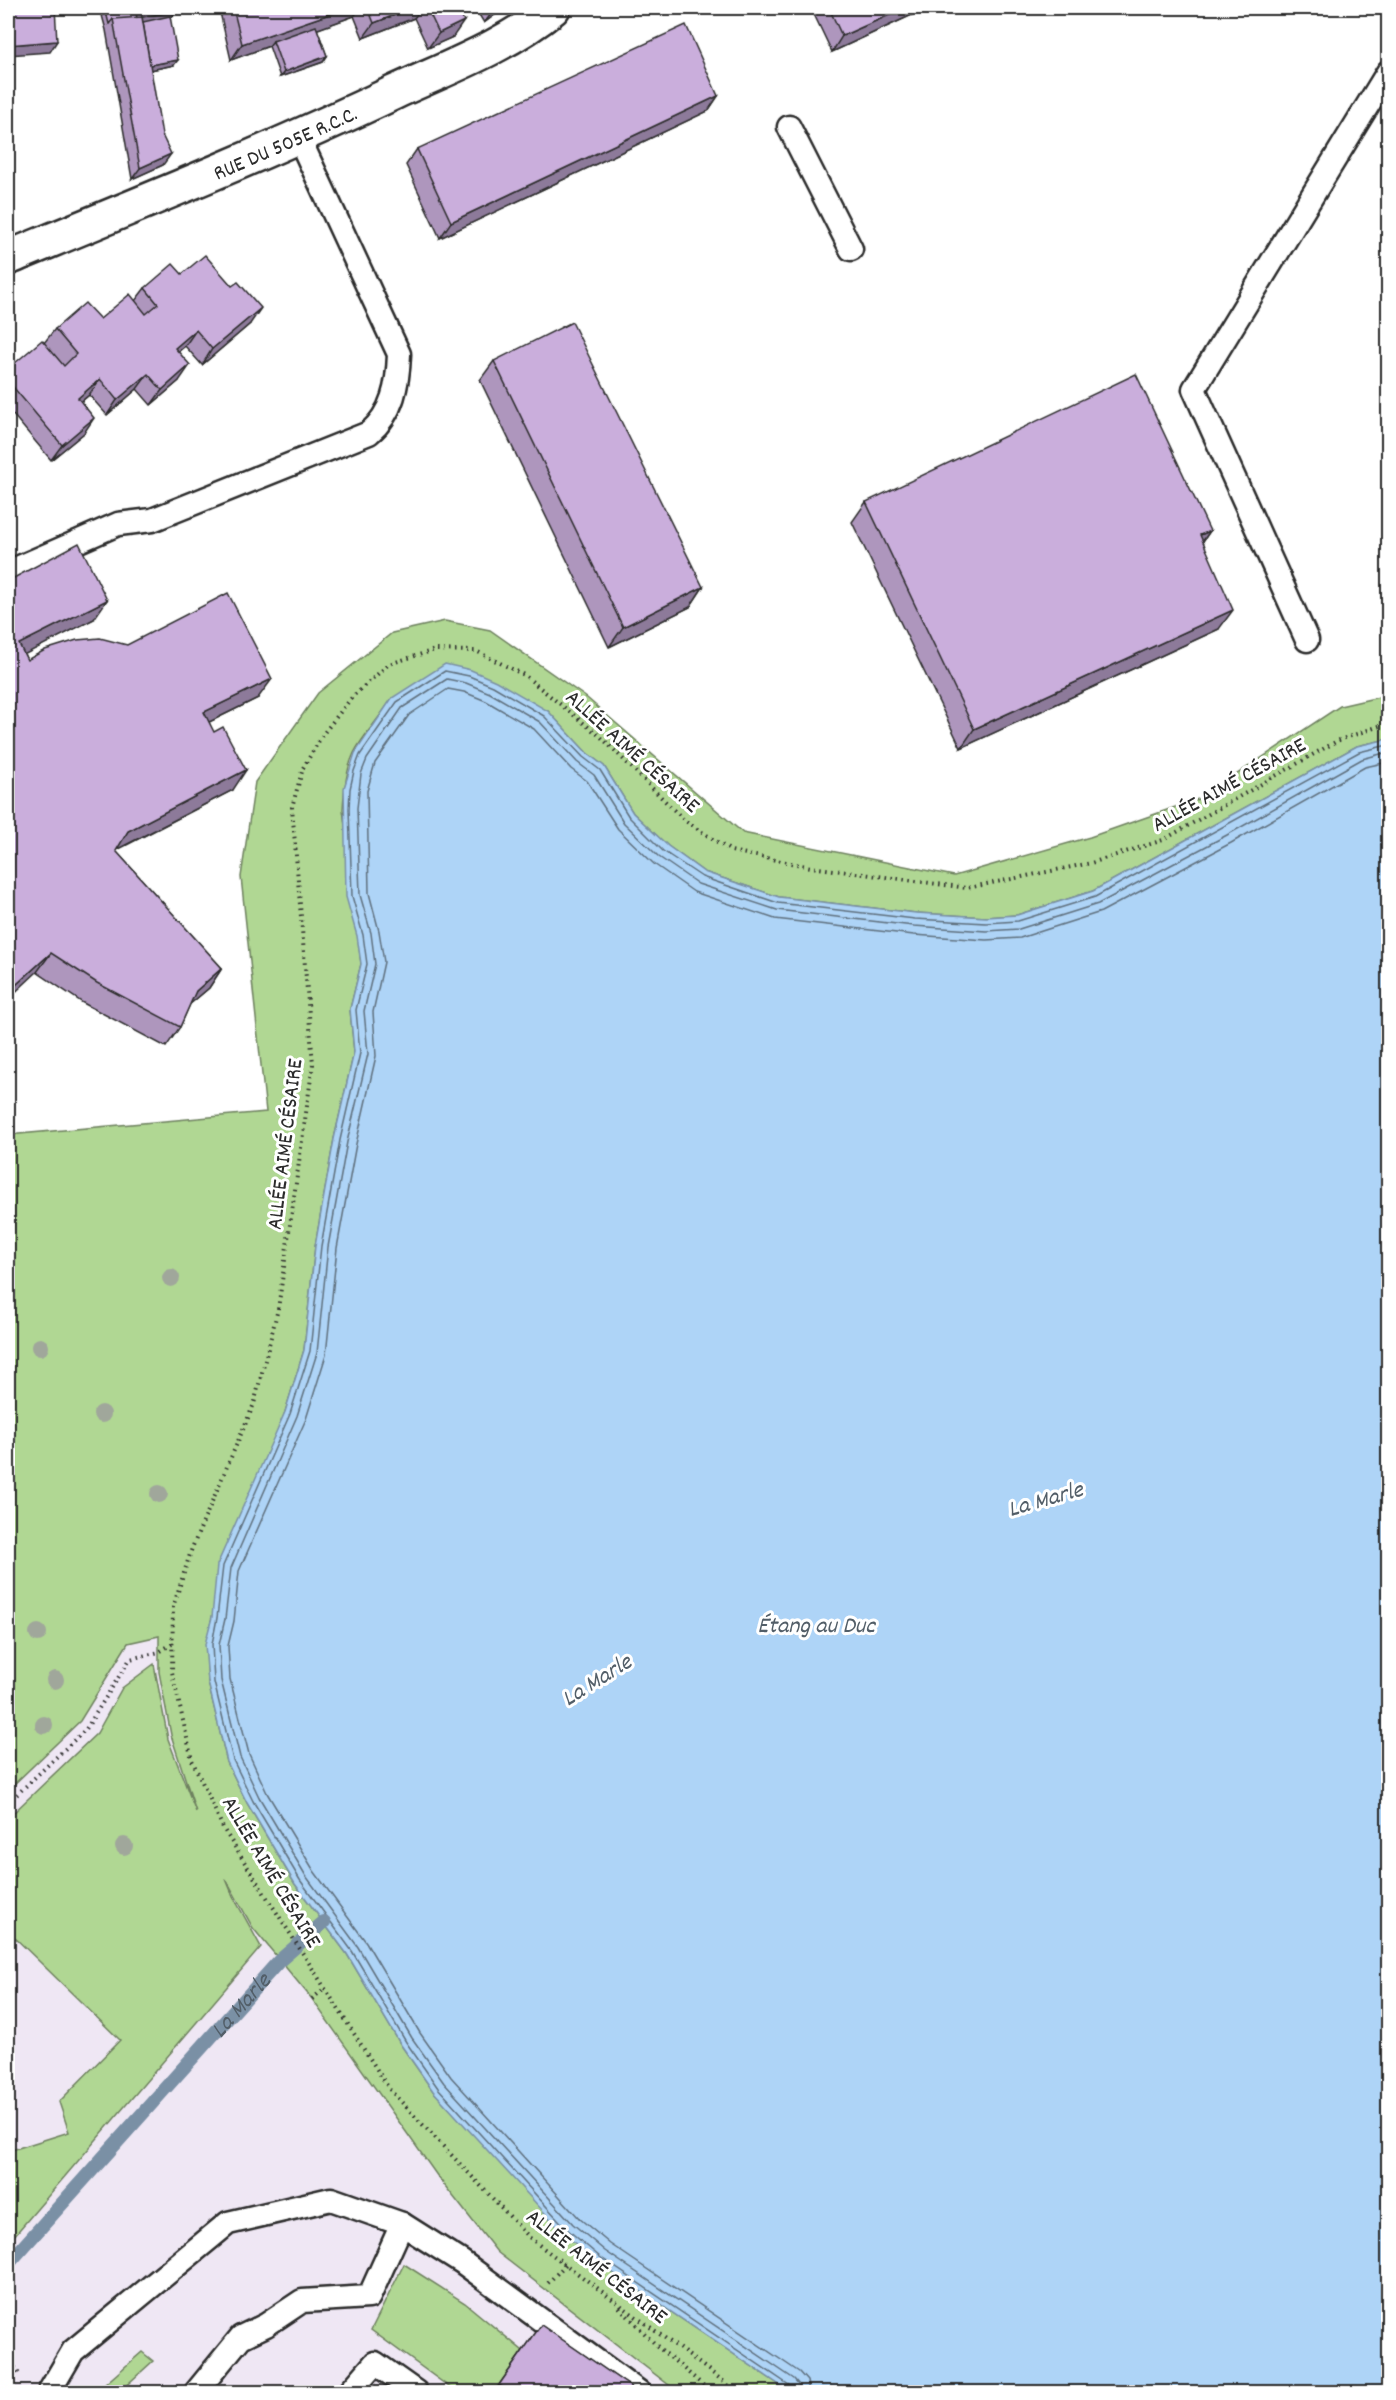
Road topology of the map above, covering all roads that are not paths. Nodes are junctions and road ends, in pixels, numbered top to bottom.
1 (553, 8) edge
2 (1389, 72) edge
3 (789, 127) dead end
4 (299, 138) junction
5 (851, 249) dead end
6 (8, 258) edge
7 (8, 572) edge
8 (1307, 640) dead end
9 (402, 2224) junction
10 (50, 2392) edge
11 (196, 2392) edge
12 (350, 2392) edge
13 (416, 2392) edge
14 (639, 2392) edge

1 - 4 street, RUE DU 505E R.C.C.
2 - 8 lane
3 - 5 lane
4 - 6 street, RUE DU 505E R.C.C.
4 - 7 lane
9 - 10 lane
9 - 11 lane
9 - 14 lane
12 - 13 lane

